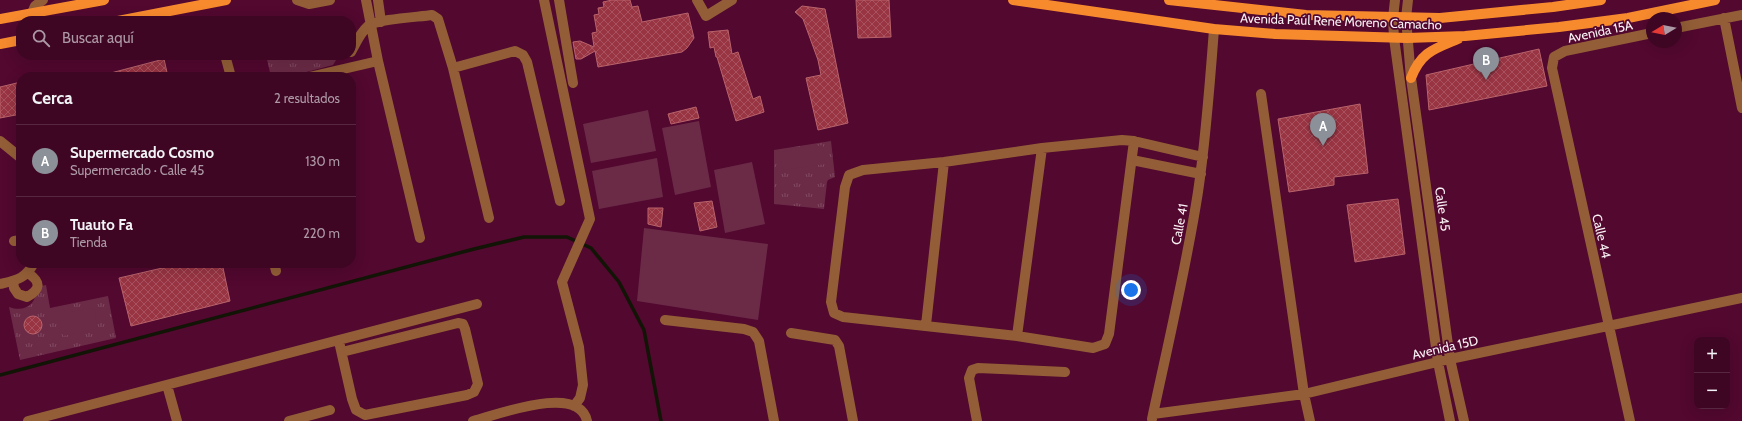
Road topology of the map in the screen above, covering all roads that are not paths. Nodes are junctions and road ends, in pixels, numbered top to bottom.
1 (43, 0) edge
2 (104, 0) edge
3 (226, 0) edge
4 (298, 0) edge
5 (330, 0) edge
6 (366, 0) edge
7 (378, 0) edge
8 (544, 0) edge
9 (559, 0) edge
10 (697, 0) edge
11 (732, 0) edge
12 (1012, 0) edge
13 (1169, 0) edge
14 (1395, 0) edge
15 (1408, 0) edge
16 (1601, 0) edge
17 (1715, 0) edge
18 (1187, 1) edge
19 (32, 13) junction
20 (1742, 15) edge
21 (144, 16) edge
22 (1393, 18) junction
23 (1406, 18) junction
24 (1724, 18) junction
25 (0, 19) edge
26 (381, 22) junction
27 (370, 25) junction
28 (1682, 27) edge
29 (1214, 29) junction
30 (1646, 34) edge
31 (1465, 36) junction
32 (1394, 38) junction
33 (1407, 38) junction
34 (16, 41) edge
35 (356, 43) edge
36 (0, 44) edge
37 (1554, 57) joint
38 (226, 60) edge
39 (346, 60) edge
40 (378, 61) junction
41 (453, 68) junction
42 (342, 69) junction
43 (229, 72) edge
44 (330, 72) edge
45 (1411, 78) junction
46 (573, 83) dead end
47 (1261, 94) dead end
48 (1742, 108) edge
49 (0, 141) edge
50 (1134, 141) junction
51 (1042, 148) junction
52 (16, 154) edge
53 (1203, 156) junction
54 (1132, 160) junction
55 (944, 162) junction
56 (1200, 174) junction
57 (560, 202) dead end
58 (489, 218) dead end
59 (420, 238) dead end
60 (31, 268) edge
61 (28, 273) junction
62 (13, 281) junction
63 (0, 284) edge
64 (1742, 298) edge
65 (477, 304) dead end
66 (665, 320) dead end
67 (926, 325) junction
68 (1610, 326) junction
69 (791, 333) dead end
70 (1017, 336) junction
71 (339, 340) junction
72 (342, 352) junction
73 (1450, 359) junction
74 (1438, 362) junction
75 (1065, 372) dead end
76 (167, 385) junction
77 (1304, 394) junction
78 (574, 406) junction
79 (330, 410) dead end
80 (1152, 418) edge
81 (28, 421) edge
82 (177, 421) edge
83 (289, 421) edge
84 (473, 421) edge
85 (587, 421) edge
86 (774, 421) edge
87 (853, 421) edge
88 (977, 421) edge
89 (1310, 421) edge
90 (1450, 421) edge
91 (1464, 421) edge
92 (1630, 421) edge

1 - 19 street
2 - 19 main road
3 - 21 main road
4 - 5 street
6 - 27 street
7 - 26 street
8 - 78 street
9 - 46 street
10 - 11 street
12 - 29 main road, Avenida Paúl René Moreno Camacho
13 - 18 main road, Avenida Paúl René Moreno Camacho
14 - 22 street, Calle 45
15 - 23 street, Calle 45
16 - 23 main road, Avenida Paúl René Moreno Camacho
17 - 31 main road, Avenida Paúl René Moreno Camacho
18 - 22 main road, Avenida Paúl René Moreno Camacho
19 - 25 main road
20 - 24 street
22 - 23 main road, Avenida Paúl René Moreno Camacho
22 - 32 street, Calle 45
23 - 33 street, Calle 45
24 - 28 street
24 - 48 street
26 - 27 street
26 - 41 street
27 - 35 street
27 - 40 street
29 - 32 main road, Avenida Paúl René Moreno Camacho
29 - 53 street, Calle 41
30 - 37 street, Avenida 15A
31 - 33 main road, Avenida Paúl René Moreno Camacho
31 - 45 main road
32 - 33 main road, Avenida Paúl René Moreno Camacho
32 - 74 street, Calle 45
33 - 45 street, Calle 45
34 - 36 main road
37 - 68 street, Calle 44
38 - 43 street
39 - 42 street
40 - 42 street
40 - 59 street
41 - 57 street
41 - 58 street
42 - 44 street
45 - 73 street, Calle 45
47 - 77 street
49 - 52 street
50 - 51 street
50 - 53 street
50 - 54 street
51 - 55 street
51 - 70 street
53 - 56 street, Calle 41
54 - 56 street
54 - 70 street
55 - 67 street
55 - 67 street
56 - 80 street, Calle 41
60 - 61 street
61 - 62 street
61 - 62 street
62 - 63 street
64 - 68 street, Avenida 15D
65 - 71 street
66 - 86 street
67 - 70 street
68 - 73 street, Avenida 15D
68 - 92 street, Calle 44
69 - 87 street
71 - 72 street
71 - 76 street
72 - 72 street
73 - 74 street, Avenida 15D
73 - 91 street, Calle 45
74 - 77 street, Avenida 15D
74 - 90 street, Calle 45
75 - 88 street
76 - 81 street
76 - 82 street
77 - 80 street, Avenida 15D
77 - 89 street
78 - 84 street
78 - 85 street
79 - 83 street

